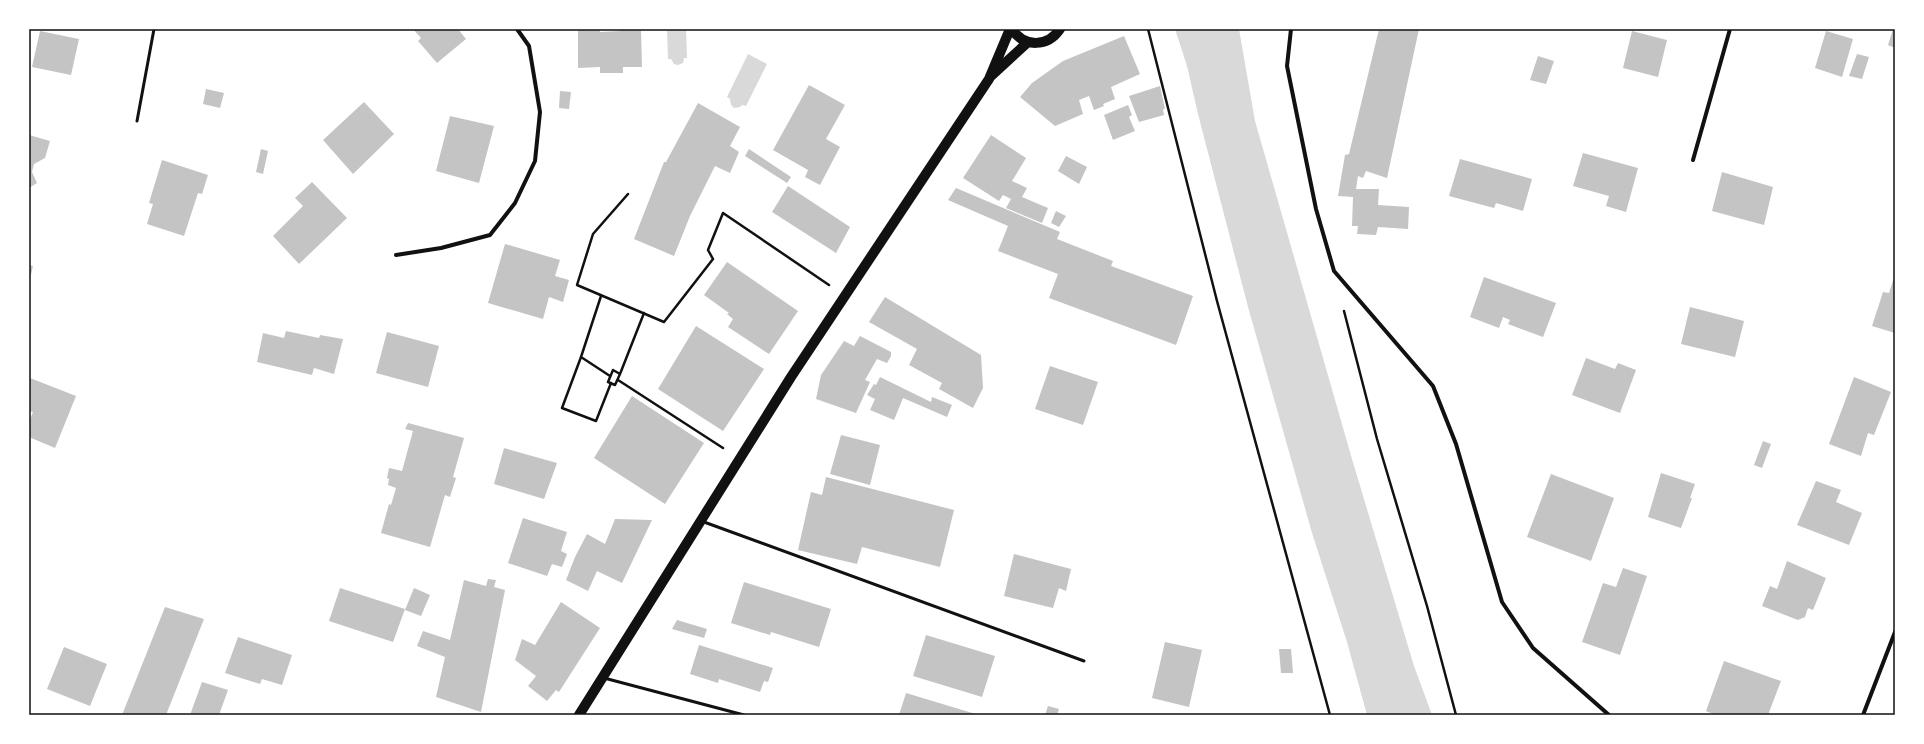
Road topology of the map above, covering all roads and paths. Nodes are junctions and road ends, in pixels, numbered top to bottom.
1 (154, 29) edge
2 (517, 29) edge
3 (1011, 29) edge
4 (1060, 29) edge
5 (1148, 29) edge
6 (1292, 29) edge
7 (1730, 29) edge
8 (1028, 42) junction
9 (989, 78) junction
10 (137, 121) dead end
11 (1692, 160) dead end
12 (628, 194) dead end
13 (396, 254) dead end
14 (602, 296) junction
15 (844, 296) junction
16 (1343, 307) dead end
17 (644, 313) junction
18 (581, 356) junction
19 (620, 374) junction
20 (610, 376) junction
21 (618, 380) junction
22 (611, 383) junction
23 (739, 458) junction
24 (700, 520) junction
25 (1895, 632) edge
26 (1084, 661) dead end
27 (602, 678) junction
28 (579, 715) edge
29 (744, 715) edge
30 (1330, 715) edge
31 (1456, 715) edge
32 (1610, 715) edge
33 (1863, 715) edge

1 - 10 lane
2 - 13 street
3 - 8 main road
3 - 9 main road
4 - 8 main road
5 - 30 path
6 - 32 street
7 - 11 street
8 - 9 main road
9 - 15 main road
12 - 14 path
14 - 17 path
14 - 18 path
15 - 17 path
15 - 23 main road
16 - 31 path
17 - 19 path
18 - 20 path
18 - 22 path
19 - 20 path
19 - 21 path
20 - 22 path
21 - 22 path
21 - 23 path
23 - 24 main road
24 - 26 lane
24 - 27 main road
25 - 33 street
27 - 28 main road
27 - 29 lane

